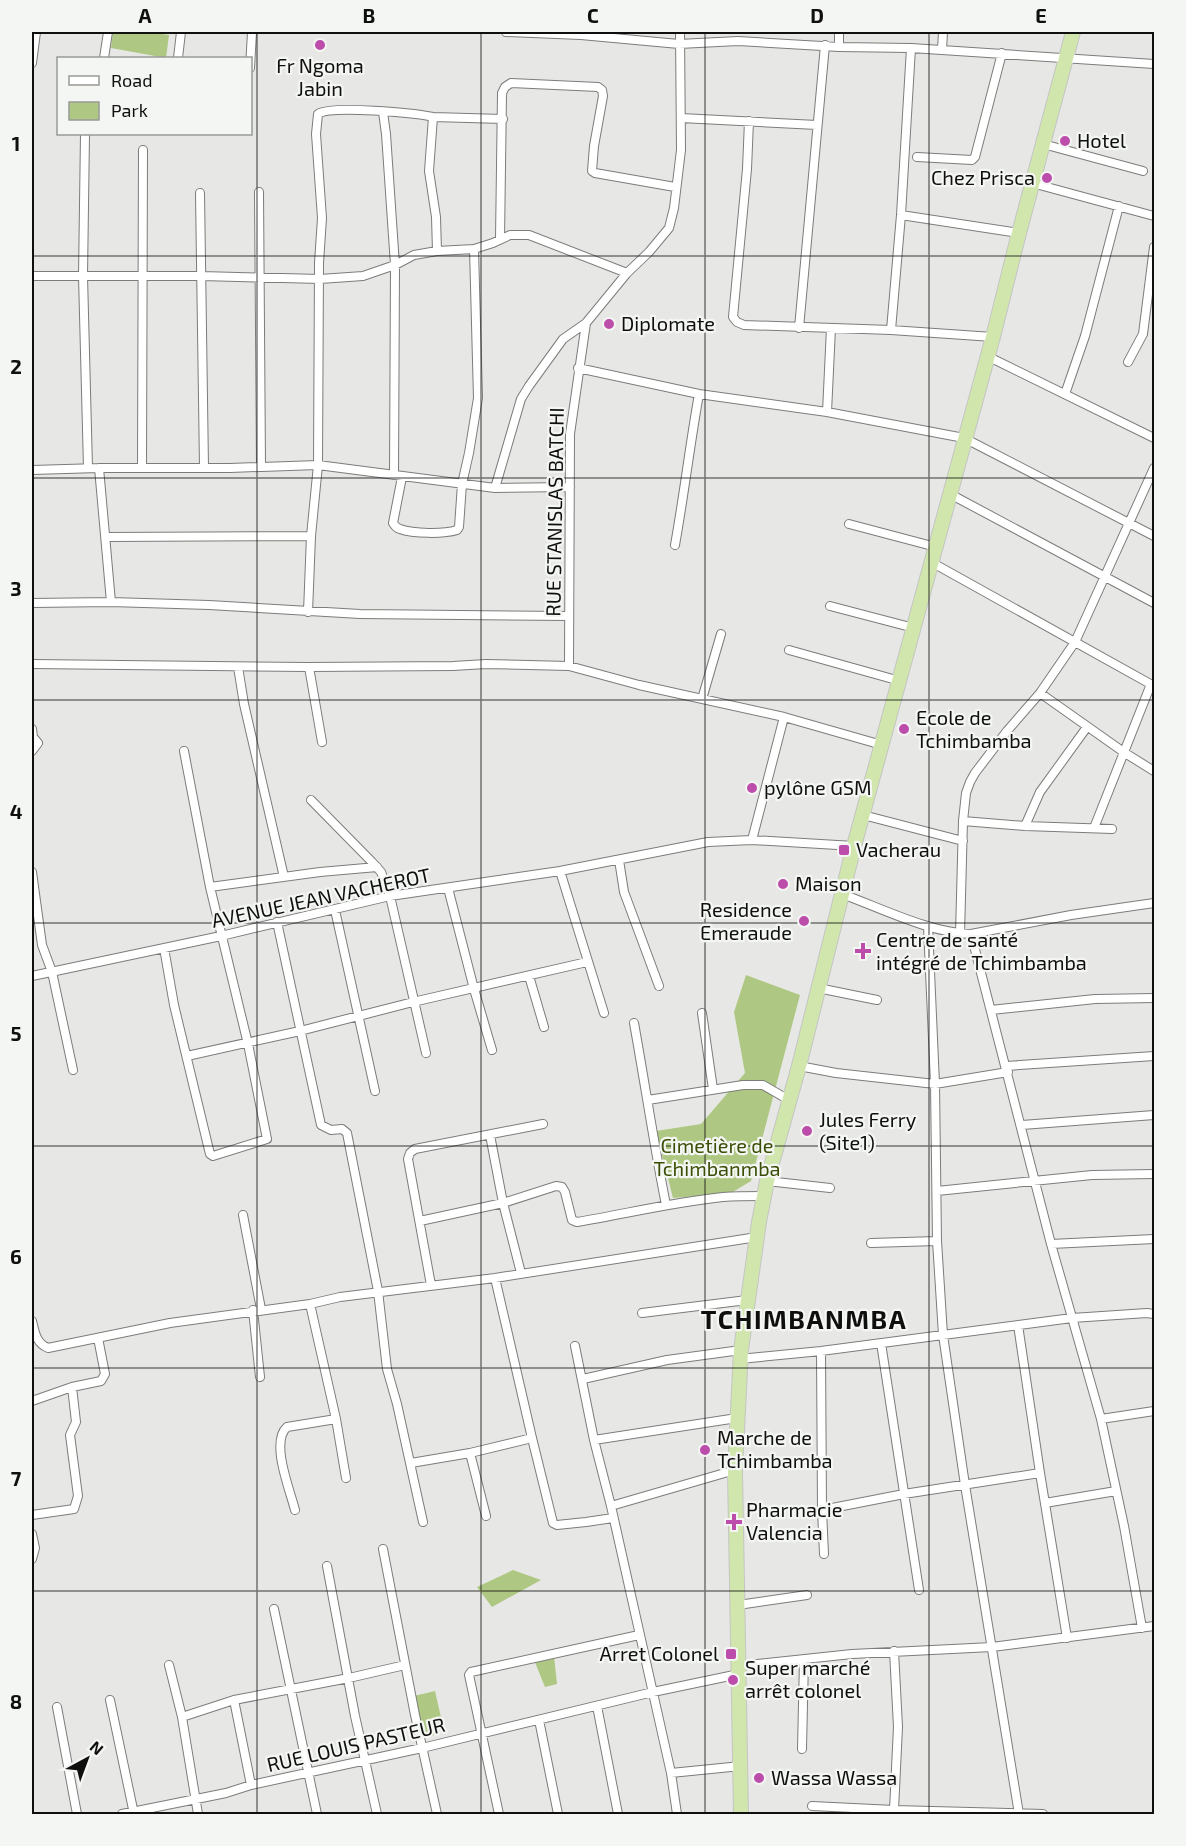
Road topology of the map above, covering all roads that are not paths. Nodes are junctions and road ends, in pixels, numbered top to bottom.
1 (36, 32) edge
2 (108, 32) edge
3 (181, 32) edge
4 (252, 32) edge
5 (506, 32) edge
6 (680, 32) edge
7 (839, 32) edge
8 (944, 32) edge
9 (1073, 32) edge
10 (548, 33) edge
11 (611, 34) edge
12 (679, 44) junction
13 (825, 45) junction
14 (839, 46) junction
15 (911, 48) junction
16 (942, 50) junction
17 (1002, 53) junction
18 (104, 57) edge
19 (178, 57) edge
20 (251, 57) edge
21 (1066, 57) junction
22 (32, 63) edge
23 (1155, 64) edge
24 (383, 112) junction
25 (433, 117) junction
26 (681, 118) junction
27 (502, 119) junction
28 (749, 121) junction
29 (817, 125) junction
30 (85, 135) edge
31 (1043, 144) junction
32 (143, 150) dead end
33 (917, 157) dead end
34 (1143, 171) dead end
35 (1032, 183) junction
36 (675, 186) junction
37 (259, 192) dead end
38 (200, 193) dead end
39 (1119, 207) junction
40 (901, 215) junction
41 (1155, 216) edge
42 (1018, 233) junction
43 (500, 239) junction
44 (1155, 248) edge
45 (474, 249) junction
46 (437, 251) junction
47 (395, 265) junction
48 (627, 273) junction
49 (32, 276) edge
50 (83, 276) junction
51 (144, 276) junction
52 (201, 276) junction
53 (260, 276) junction
54 (320, 279) junction
55 (586, 323) junction
56 (799, 328) junction
57 (831, 328) junction
58 (891, 330) junction
59 (993, 337) junction
60 (987, 356) junction
61 (1128, 362) dead end
62 (578, 368) junction
63 (699, 394) junction
64 (1065, 394) junction
65 (827, 412) junction
66 (964, 438) junction
67 (1155, 438) edge
68 (318, 465) junction
69 (261, 466) junction
70 (204, 467) junction
71 (88, 468) junction
72 (99, 468) junction
73 (142, 468) junction
74 (1155, 468) edge
75 (32, 470) edge
76 (398, 476) junction
77 (462, 484) junction
78 (570, 486) junction
79 (495, 488) junction
80 (950, 494) junction
81 (1130, 522) junction
82 (849, 524) dead end
83 (311, 536) junction
84 (1155, 536) edge
85 (106, 537) junction
86 (675, 545) dead end
87 (936, 546) junction
88 (931, 562) junction
89 (1106, 576) junction
90 (111, 602) junction
91 (32, 603) edge
92 (1155, 603) edge
93 (830, 606) dead end
94 (308, 612) junction
95 (569, 616) junction
96 (914, 628) junction
97 (722, 634) dead end
98 (1075, 642) junction
99 (789, 650) dead end
100 (32, 664) edge
101 (569, 666) junction
102 (238, 667) junction
103 (309, 667) junction
104 (900, 681) junction
105 (1153, 685) edge
106 (1040, 693) junction
107 (702, 699) junction
108 (784, 717) junction
109 (1087, 727) junction
110 (32, 729) edge
111 (322, 742) dead end
112 (882, 745) junction
113 (32, 751) edge
114 (184, 752) dead end
115 (1125, 753) junction
116 (1155, 771) edge
117 (311, 800) dead end
118 (863, 815) junction
119 (963, 821) junction
120 (1025, 826) junction
121 (1094, 828) junction
122 (1112, 829) dead end
123 (752, 840) junction
124 (963, 841) junction
125 (854, 846) junction
126 (619, 860) junction
127 (377, 867) junction
128 (560, 871) junction
129 (32, 872) edge
130 (284, 877) junction
131 (210, 887) junction
132 (448, 888) junction
133 (842, 894) junction
134 (390, 896) junction
135 (1155, 903) edge
136 (334, 910) junction
137 (277, 922) junction
138 (928, 927) junction
139 (960, 934) junction
140 (971, 934) junction
141 (221, 936) junction
142 (164, 948) junction
143 (587, 962) junction
144 (52, 972) junction
145 (32, 976) edge
146 (530, 976) junction
147 (659, 986) dead end
148 (818, 988) junction
149 (474, 989) junction
150 (1155, 998) edge
151 (877, 1000) dead end
152 (413, 1002) junction
153 (991, 1010) junction
154 (702, 1013) dead end
155 (604, 1014) dead end
156 (358, 1017) junction
157 (634, 1023) dead end
158 (544, 1027) dead end
159 (300, 1031) junction
160 (248, 1044) junction
161 (492, 1050) dead end
162 (426, 1053) dead end
163 (187, 1056) junction
164 (1155, 1056) edge
165 (799, 1066) junction
166 (1007, 1069) junction
167 (73, 1070) dead end
168 (935, 1084) junction
169 (712, 1089) junction
170 (375, 1091) dead end
171 (648, 1100) junction
172 (789, 1100) junction
173 (1155, 1115) edge
174 (543, 1124) dead end
175 (1022, 1125) junction
176 (490, 1135) junction
177 (1155, 1174) edge
178 (767, 1181) junction
179 (1036, 1182) junction
180 (830, 1188) dead end
181 (937, 1191) junction
182 (765, 1196) junction
183 (503, 1203) junction
184 (666, 1205) junction
185 (243, 1215) dead end
186 (420, 1221) junction
187 (757, 1238) junction
188 (1155, 1239) edge
189 (937, 1241) junction
190 (871, 1243) dead end
191 (1052, 1244) junction
192 (521, 1273) junction
193 (495, 1278) junction
194 (431, 1285) junction
195 (378, 1292) junction
196 (747, 1300) junction
197 (310, 1304) junction
198 (257, 1310) junction
199 (642, 1313) dead end
200 (1155, 1314) edge
201 (1072, 1318) junction
202 (32, 1321) edge
203 (1017, 1324) junction
204 (943, 1335) junction
205 (98, 1338) junction
206 (881, 1343) junction
207 (575, 1346) dead end
208 (821, 1351) junction
209 (740, 1354) junction
210 (260, 1377) dead end
211 (583, 1379) junction
212 (72, 1387) junction
213 (32, 1401) edge
214 (1155, 1411) edge
215 (737, 1418) junction
216 (336, 1419) junction
217 (1101, 1419) junction
218 (532, 1438) junction
219 (594, 1440) junction
220 (470, 1453) junction
221 (411, 1463) junction
222 (735, 1470) junction
223 (1040, 1473) junction
224 (346, 1478) dead end
225 (965, 1485) junction
226 (1116, 1491) junction
227 (904, 1494) junction
228 (1045, 1503) junction
229 (611, 1506) junction
230 (295, 1510) dead end
231 (822, 1510) junction
232 (32, 1515) edge
233 (486, 1516) dead end
234 (613, 1518) junction
235 (423, 1522) dead end
236 (32, 1534) edge
237 (383, 1549) dead end
238 (824, 1554) dead end
239 (32, 1558) edge
240 (327, 1566) dead end
241 (919, 1590) dead end
242 (807, 1595) dead end
243 (738, 1605) junction
244 (274, 1609) dead end
245 (1155, 1626) edge
246 (1142, 1628) junction
247 (639, 1635) junction
248 (1067, 1638) junction
249 (992, 1647) junction
250 (894, 1651) junction
251 (804, 1659) junction
252 (168, 1665) dead end
253 (405, 1665) junction
254 (739, 1670) junction
255 (349, 1678) junction
256 (291, 1690) junction
257 (653, 1692) junction
258 (110, 1700) dead end
259 (234, 1700) junction
260 (597, 1706) junction
261 (57, 1707) dead end
262 (182, 1717) junction
263 (539, 1720) junction
264 (481, 1734) junction
265 (422, 1748) junction
266 (802, 1749) dead end
267 (364, 1760) junction
268 (741, 1766) junction
269 (307, 1773) junction
270 (671, 1773) junction
271 (251, 1785) junction
272 (194, 1799) junction
273 (812, 1806) dead end
274 (894, 1812) edge
275 (134, 1813) edge
276 (1018, 1814) edge
277 (77, 1815) edge
278 (122, 1815) edge
279 (198, 1815) edge
280 (317, 1815) edge
281 (377, 1815) edge
282 (437, 1815) edge
283 (499, 1815) edge
284 (558, 1815) edge
285 (618, 1815) edge
286 (677, 1815) edge
287 (741, 1815) edge
288 (1043, 1815) edge

1 - 22 street
2 - 18 street
3 - 19 street
4 - 20 street
5 - 10 street
6 - 12 street, RUE STANISLAS BATCHI
7 - 14 street
8 - 16 street
9 - 21 highway
10 - 11 street
11 - 12 street
12 - 13 street
12 - 26 street, RUE STANISLAS BATCHI
13 - 14 street
13 - 29 street
14 - 15 street
15 - 16 street
15 - 40 street
16 - 17 street
17 - 21 street
17 - 33 street
21 - 23 street
21 - 31 highway
24 - 25 street
24 - 47 street
24 - 54 street
25 - 27 street
25 - 46 street
26 - 28 street
26 - 36 street, RUE STANISLAS BATCHI
27 - 36 street
27 - 43 street
28 - 29 street
28 - 56 street
29 - 56 street
30 - 50 street
31 - 34 street
31 - 35 highway
32 - 51 street
35 - 39 street
35 - 42 highway
36 - 48 street, RUE STANISLAS BATCHI
37 - 53 street
38 - 52 street
39 - 41 street
39 - 64 street
40 - 42 street
40 - 58 street
42 - 59 highway
43 - 45 street
43 - 48 street
44 - 61 street
45 - 46 street
45 - 77 street
46 - 47 street
47 - 54 street
47 - 76 street
48 - 55 street, RUE STANISLAS BATCHI
49 - 50 street
50 - 51 street
50 - 71 street
51 - 52 street
51 - 73 street
52 - 53 street
52 - 70 street
53 - 54 street
53 - 69 street
54 - 68 street
55 - 62 street, RUE STANISLAS BATCHI
55 - 79 street, RUE STANISLAS BATCHI
56 - 57 street
57 - 58 street
57 - 65 street
58 - 59 street
59 - 60 highway
60 - 64 street
60 - 66 highway
62 - 63 street
62 - 78 street, RUE STANISLAS BATCHI
63 - 65 street
63 - 86 street
64 - 67 street
65 - 66 street
66 - 80 highway
66 - 81 street
68 - 69 street
68 - 76 street
68 - 83 street
69 - 70 street
70 - 73 street
71 - 72 street
71 - 75 street
72 - 73 street
72 - 85 street
74 - 81 street
76 - 77 street
76 - 77 street
77 - 79 street
78 - 79 street
78 - 95 street, RUE STANISLAS BATCHI
80 - 87 highway
80 - 89 street
81 - 84 street
81 - 89 street
82 - 87 street
83 - 85 street
83 - 94 street
85 - 90 street
87 - 88 highway
88 - 96 highway
88 - 98 street
89 - 92 street
89 - 98 street
90 - 91 street
90 - 94 street
93 - 96 street
94 - 95 street
95 - 101 street, RUE STANISLAS BATCHI
96 - 104 highway
97 - 107 street
98 - 105 street
98 - 106 street
99 - 104 street
100 - 102 street
101 - 103 street
101 - 107 street
102 - 103 street
102 - 130 street
103 - 111 street
104 - 112 highway
105 - 115 street
106 - 109 street
106 - 119 street
107 - 108 street
108 - 112 street
108 - 123 street
109 - 115 street
109 - 120 street
110 - 113 street
112 - 118 highway
114 - 131 street
115 - 116 street
115 - 121 street
117 - 127 street
118 - 124 street
118 - 125 highway
119 - 120 street
119 - 124 street
120 - 121 street
121 - 122 street
123 - 125 street
123 - 126 street, AVENUE JEAN VACHEROT
124 - 139 street
125 - 133 highway
126 - 128 street, AVENUE JEAN VACHEROT
126 - 147 street
127 - 130 street
127 - 134 street
128 - 132 street, AVENUE JEAN VACHEROT
128 - 143 street
129 - 144 street
130 - 131 street
131 - 141 street
132 - 134 street, AVENUE JEAN VACHEROT
132 - 149 street
133 - 138 street
133 - 148 highway
134 - 136 street, AVENUE JEAN VACHEROT
134 - 152 street
135 - 140 street
136 - 137 street, AVENUE JEAN VACHEROT
136 - 156 street
137 - 141 street, AVENUE JEAN VACHEROT
137 - 159 street
138 - 139 street
138 - 168 street
139 - 140 street
140 - 153 street
141 - 142 street, AVENUE JEAN VACHEROT
141 - 160 street
142 - 144 street, AVENUE JEAN VACHEROT
142 - 163 street
143 - 146 street
143 - 155 street
144 - 145 street, AVENUE JEAN VACHEROT
144 - 167 street
146 - 149 street
146 - 158 street
148 - 151 street
148 - 165 highway
149 - 152 street
149 - 161 street
150 - 153 street
152 - 156 street
152 - 162 street
153 - 166 street
154 - 169 street
156 - 159 street
156 - 170 street
157 - 171 street
159 - 160 street
159 - 195 street
160 - 163 street
160 - 163 street
164 - 166 street
165 - 168 street
165 - 172 highway
166 - 168 street
166 - 175 street
168 - 181 street
169 - 171 street
169 - 172 street
171 - 184 street
172 - 178 highway
173 - 175 street
174 - 176 street
175 - 179 street
176 - 183 street
176 - 186 street
177 - 179 street
178 - 180 street
178 - 182 highway
179 - 181 street
179 - 191 street
181 - 189 street
182 - 184 street
182 - 187 highway
183 - 184 street
183 - 186 street
183 - 192 street
185 - 198 street
186 - 194 street
187 - 192 street
187 - 196 highway
188 - 191 street
189 - 190 street
189 - 204 street
191 - 201 street
192 - 193 street
193 - 194 street
193 - 218 street
194 - 195 street
195 - 197 street
195 - 221 street
196 - 199 street
196 - 209 highway
197 - 198 street
197 - 216 street
198 - 205 street
198 - 210 street
200 - 201 street
201 - 203 street
201 - 217 street
202 - 205 street
203 - 204 street
203 - 223 street
204 - 206 street
204 - 225 street
205 - 212 street
206 - 208 street
206 - 227 street
207 - 211 street
208 - 209 street
208 - 231 street
209 - 211 street
209 - 215 highway
211 - 219 street
212 - 213 street
212 - 232 street
214 - 217 street
215 - 219 street
215 - 222 highway
216 - 224 street
216 - 230 street
217 - 226 street
218 - 220 street
218 - 234 street
219 - 229 street
220 - 221 street
220 - 233 street
221 - 235 street
222 - 229 street
222 - 243 highway
223 - 225 street
223 - 228 street
225 - 227 street
225 - 249 street
226 - 228 street
226 - 246 street
227 - 231 street
227 - 241 street
228 - 248 street
229 - 234 street
231 - 238 street
234 - 247 street
236 - 239 street
237 - 253 street
240 - 255 street
242 - 243 street
243 - 254 highway
244 - 256 street
245 - 246 street
246 - 248 street
247 - 257 street
247 - 264 street
248 - 249 street
249 - 250 street
249 - 276 street
250 - 251 street
250 - 274 street
251 - 254 street
251 - 266 street
252 - 262 street
253 - 255 street
253 - 265 street
254 - 257 street, RUE LOUIS PASTEUR
254 - 268 highway
255 - 256 street
255 - 267 street
256 - 259 street
256 - 269 street
257 - 260 street, RUE LOUIS PASTEUR
257 - 270 street
258 - 275 street
259 - 262 street
259 - 271 street
260 - 263 street, RUE LOUIS PASTEUR
260 - 285 street
261 - 277 street
262 - 272 street
263 - 264 street, RUE LOUIS PASTEUR
263 - 284 street
264 - 265 street, RUE LOUIS PASTEUR
264 - 283 street
265 - 267 street, RUE LOUIS PASTEUR
265 - 282 street
267 - 269 street, RUE LOUIS PASTEUR
267 - 281 street
268 - 270 street
268 - 287 highway
269 - 271 street, RUE LOUIS PASTEUR
269 - 280 street
270 - 286 street
271 - 272 street, RUE LOUIS PASTEUR
272 - 275 street, RUE LOUIS PASTEUR
272 - 279 street
273 - 274 street
274 - 276 street
275 - 278 street, RUE LOUIS PASTEUR
276 - 288 street

